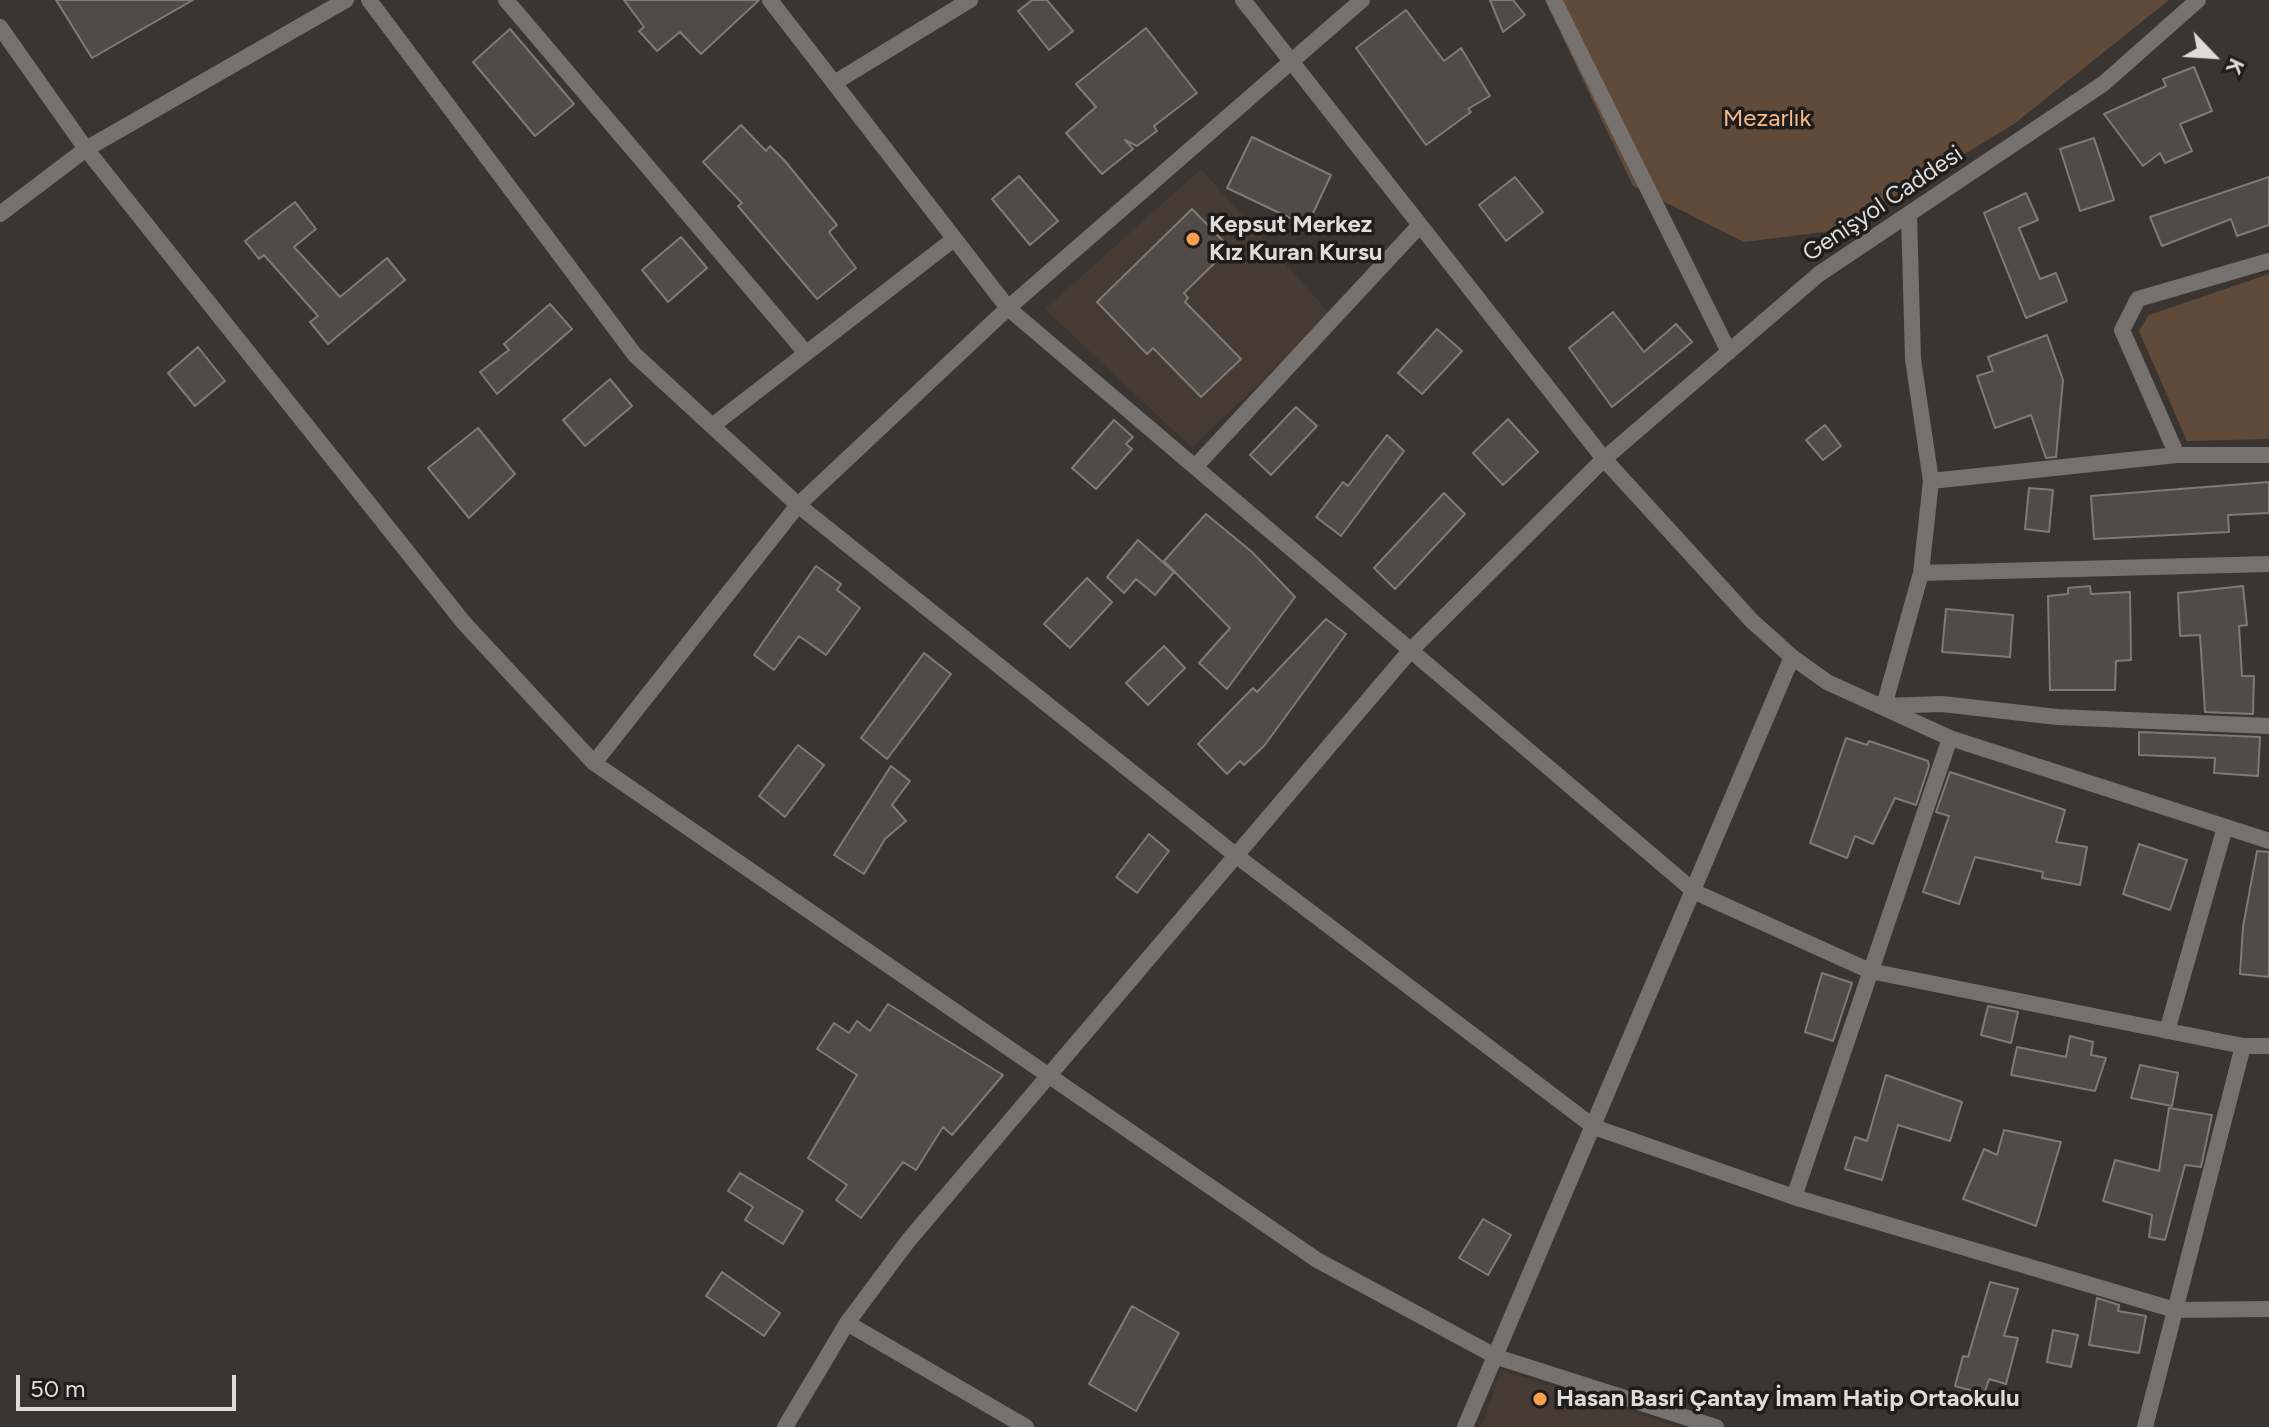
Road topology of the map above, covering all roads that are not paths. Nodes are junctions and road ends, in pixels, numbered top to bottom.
1 (346, 0) edge
2 (369, 0) edge
3 (506, 0) edge
4 (770, 0) edge
5 (970, 0) edge
6 (1243, 0) edge
7 (1362, 0) edge
8 (1554, 0) edge
9 (2198, 0) edge
10 (0, 27) edge
11 (1290, 60) junction
12 (834, 83) junction
13 (86, 149) junction
14 (0, 214) edge
15 (1909, 214) junction
16 (1420, 225) junction
17 (954, 239) junction
18 (2269, 261) edge
19 (1008, 308) junction
20 (1729, 352) junction
21 (806, 353) junction
22 (712, 426) junction
23 (2177, 455) junction
24 (2269, 455) edge
25 (1604, 459) junction
26 (1195, 467) junction
27 (1931, 481) junction
28 (798, 505) junction
29 (2269, 564) edge
30 (1921, 573) junction
31 (1410, 651) junction
32 (1792, 657) junction
33 (1884, 706) junction
34 (2269, 726) edge
35 (1950, 738) junction
36 (594, 763) junction
37 (2225, 827) junction
38 (2269, 841) edge
39 (1238, 857) junction
40 (1695, 892) junction
41 (1870, 971) junction
42 (2167, 1031) junction
43 (2243, 1046) junction
44 (2269, 1046) edge
45 (1050, 1075) junction
46 (1594, 1127) junction
47 (1794, 1197) junction
48 (2269, 1309) edge
49 (2175, 1310) junction
50 (847, 1323) junction
51 (1497, 1357) junction
52 (785, 1427) edge
53 (1026, 1427) edge
54 (1465, 1427) edge
55 (1716, 1427) edge
56 (2145, 1427) edge

1 - 13 street
2 - 22 street
3 - 21 street
4 - 12 street
5 - 12 street
6 - 11 street
7 - 11 street
8 - 20 street
9 - 15 street, Genişyol Caddesi
10 - 13 street
11 - 16 street
11 - 19 street
12 - 17 street
13 - 14 street
13 - 36 street
15 - 20 street, Genişyol Caddesi
15 - 27 street
16 - 25 street
16 - 26 street
17 - 19 street
17 - 21 street
18 - 23 street
19 - 26 street
19 - 28 street
20 - 25 street, Genişyol Caddesi
21 - 22 street
22 - 28 street
23 - 24 street
23 - 27 street
25 - 31 street, Genişyol Caddesi
25 - 32 street
26 - 31 street
27 - 30 street
28 - 36 street
28 - 39 street
29 - 30 street
30 - 33 street
31 - 39 street, Genişyol Caddesi
31 - 40 street
32 - 33 street
32 - 40 street
33 - 34 street
33 - 35 street
35 - 37 street
35 - 41 street
36 - 45 street
37 - 38 street
37 - 42 street
39 - 45 street, Genişyol Caddesi
39 - 46 street
40 - 41 street
40 - 46 street
41 - 42 street
41 - 47 street
42 - 43 street
43 - 44 street
43 - 49 street
45 - 50 street, Genişyol Caddesi
45 - 51 street
46 - 47 street
46 - 51 street
47 - 49 street
48 - 49 street
49 - 56 street
50 - 52 street, Genişyol Caddesi
50 - 53 street
51 - 54 street
51 - 55 street

